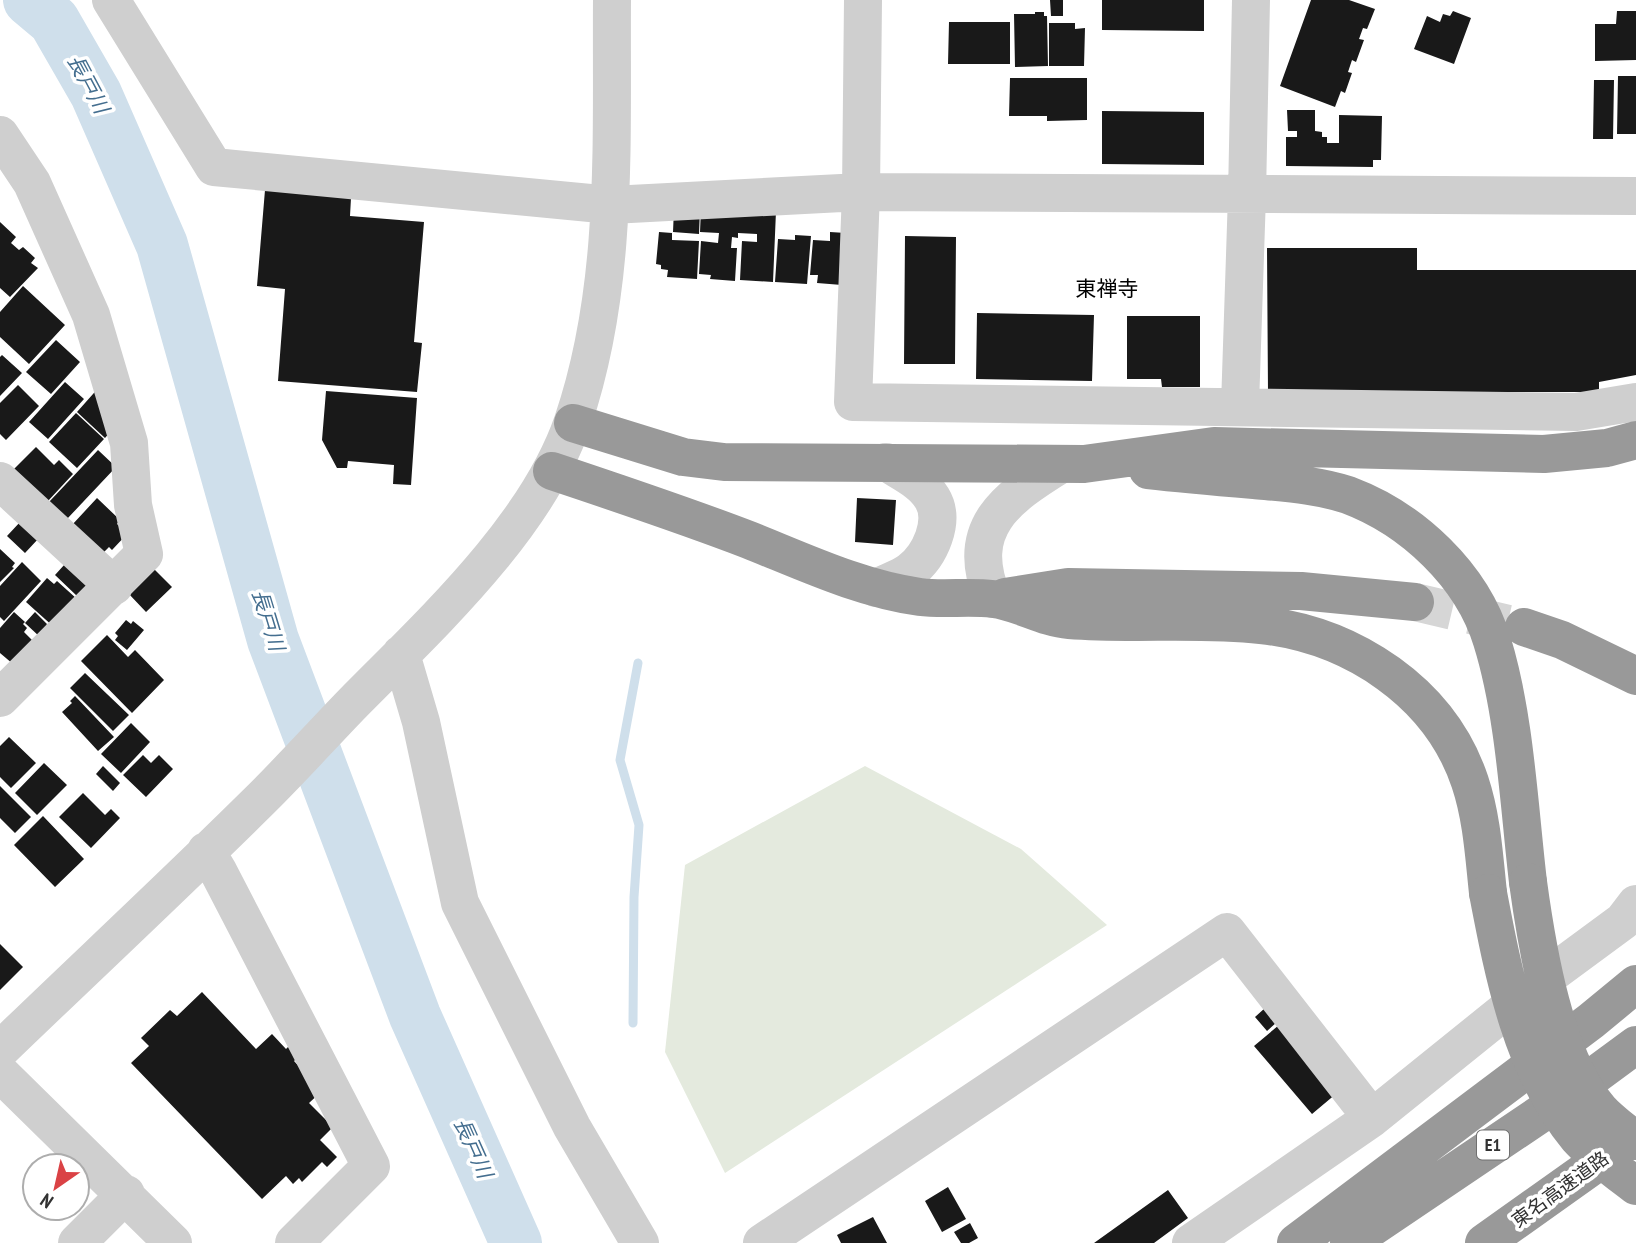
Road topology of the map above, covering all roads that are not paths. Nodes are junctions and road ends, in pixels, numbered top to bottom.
1 (110, 0) edge
2 (612, 0) edge
3 (863, 0) edge
4 (1251, 0) edge
5 (0, 135) edge
6 (861, 192) junction
7 (1247, 195) junction
8 (1636, 196) edge
9 (611, 205) junction
10 (1636, 402) edge
11 (1240, 406) junction
12 (573, 423) junction
13 (1636, 440) edge
14 (886, 462) junction
15 (1072, 464) junction
16 (552, 471) junction
17 (0, 481) edge
18 (114, 586) junction
19 (876, 588) junction
20 (993, 599) junction
21 (1415, 602) tunnel mouth
22 (1524, 627) tunnel mouth
23 (401, 654) junction
24 (1636, 676) edge
25 (0, 698) edge
26 (206, 851) junction
27 (1632, 921) edge
28 (1636, 984) edge
29 (1636, 1045) edge
30 (0, 1050) edge
31 (0, 1073) edge
32 (1372, 1118) junction
33 (1636, 1135) edge
34 (1636, 1141) edge
35 (1636, 1161) edge
36 (1636, 1186) edge
37 (126, 1194) junction
38 (1497, 1235) edge
39 (77, 1243) edge
40 (173, 1243) edge
41 (294, 1243) edge
42 (640, 1243) edge
43 (762, 1243) edge
44 (1191, 1243) edge
45 (1296, 1243) edge
46 (1349, 1243) edge

1 - 9 street
2 - 9 street
3 - 6 street
4 - 7 street
5 - 18 street
6 - 7 street
6 - 9 street
6 - 11 street
7 - 8 street
7 - 11 street
9 - 12 street
10 - 11 street
12 - 14 highway
12 - 16 street
13 - 15 highway
14 - 15 highway
14 - 19 street
15 - 20 street
15 - 34 highway, bridge
16 - 19 highway
16 - 23 street
17 - 18 street
18 - 25 street
19 - 20 highway
20 - 21 highway
20 - 36 highway, bridge
22 - 24 highway
23 - 26 street
23 - 42 street
26 - 30 street
26 - 41 street
27 - 32 street
28 - 45 highway
29 - 46 highway, E1
31 - 37 street
32 - 43 street
32 - 44 street
33 - 38 highway, 東名高速道路
35 - 38 highway
37 - 39 street
37 - 40 street

